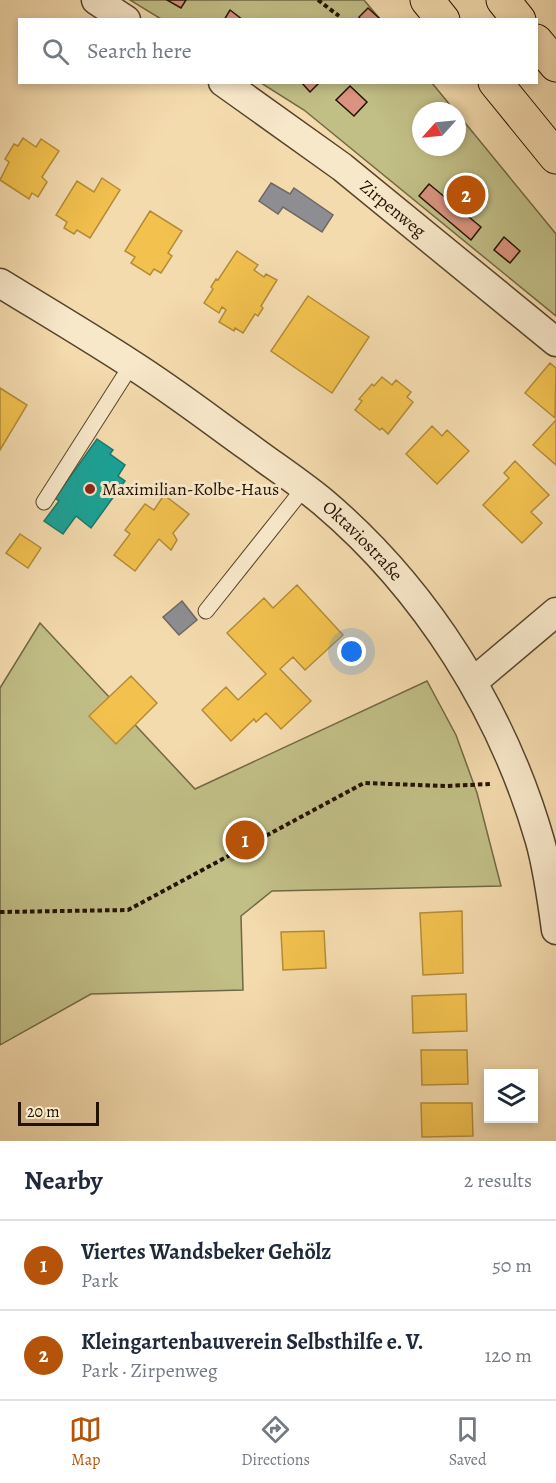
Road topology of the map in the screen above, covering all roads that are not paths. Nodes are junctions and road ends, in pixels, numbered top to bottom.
1 (96, 0) edge
2 (427, 0) edge
3 (503, 0) edge
4 (123, 18) edge
5 (441, 18) edge
6 (517, 18) edge
7 (538, 42) edge
8 (556, 65) edge
9 (226, 84) edge
10 (497, 84) edge
11 (556, 157) edge
12 (0, 283) edge
13 (556, 342) edge
14 (132, 364) junction
15 (304, 488) junction
16 (44, 502) dead end
17 (206, 611) dead end
18 (556, 612) edge
19 (473, 682) junction
20 (556, 930) edge

1 - 4 street
2 - 5 highway
3 - 6 highway
7 - 8 highway
9 - 13 street, Zirpenweg
10 - 11 highway
12 - 14 street, Oktaviostraße
14 - 15 street, Oktaviostraße
14 - 16 lane
15 - 17 lane
15 - 19 street, Oktaviostraße
18 - 19 street
19 - 20 street, Oktaviostraße

